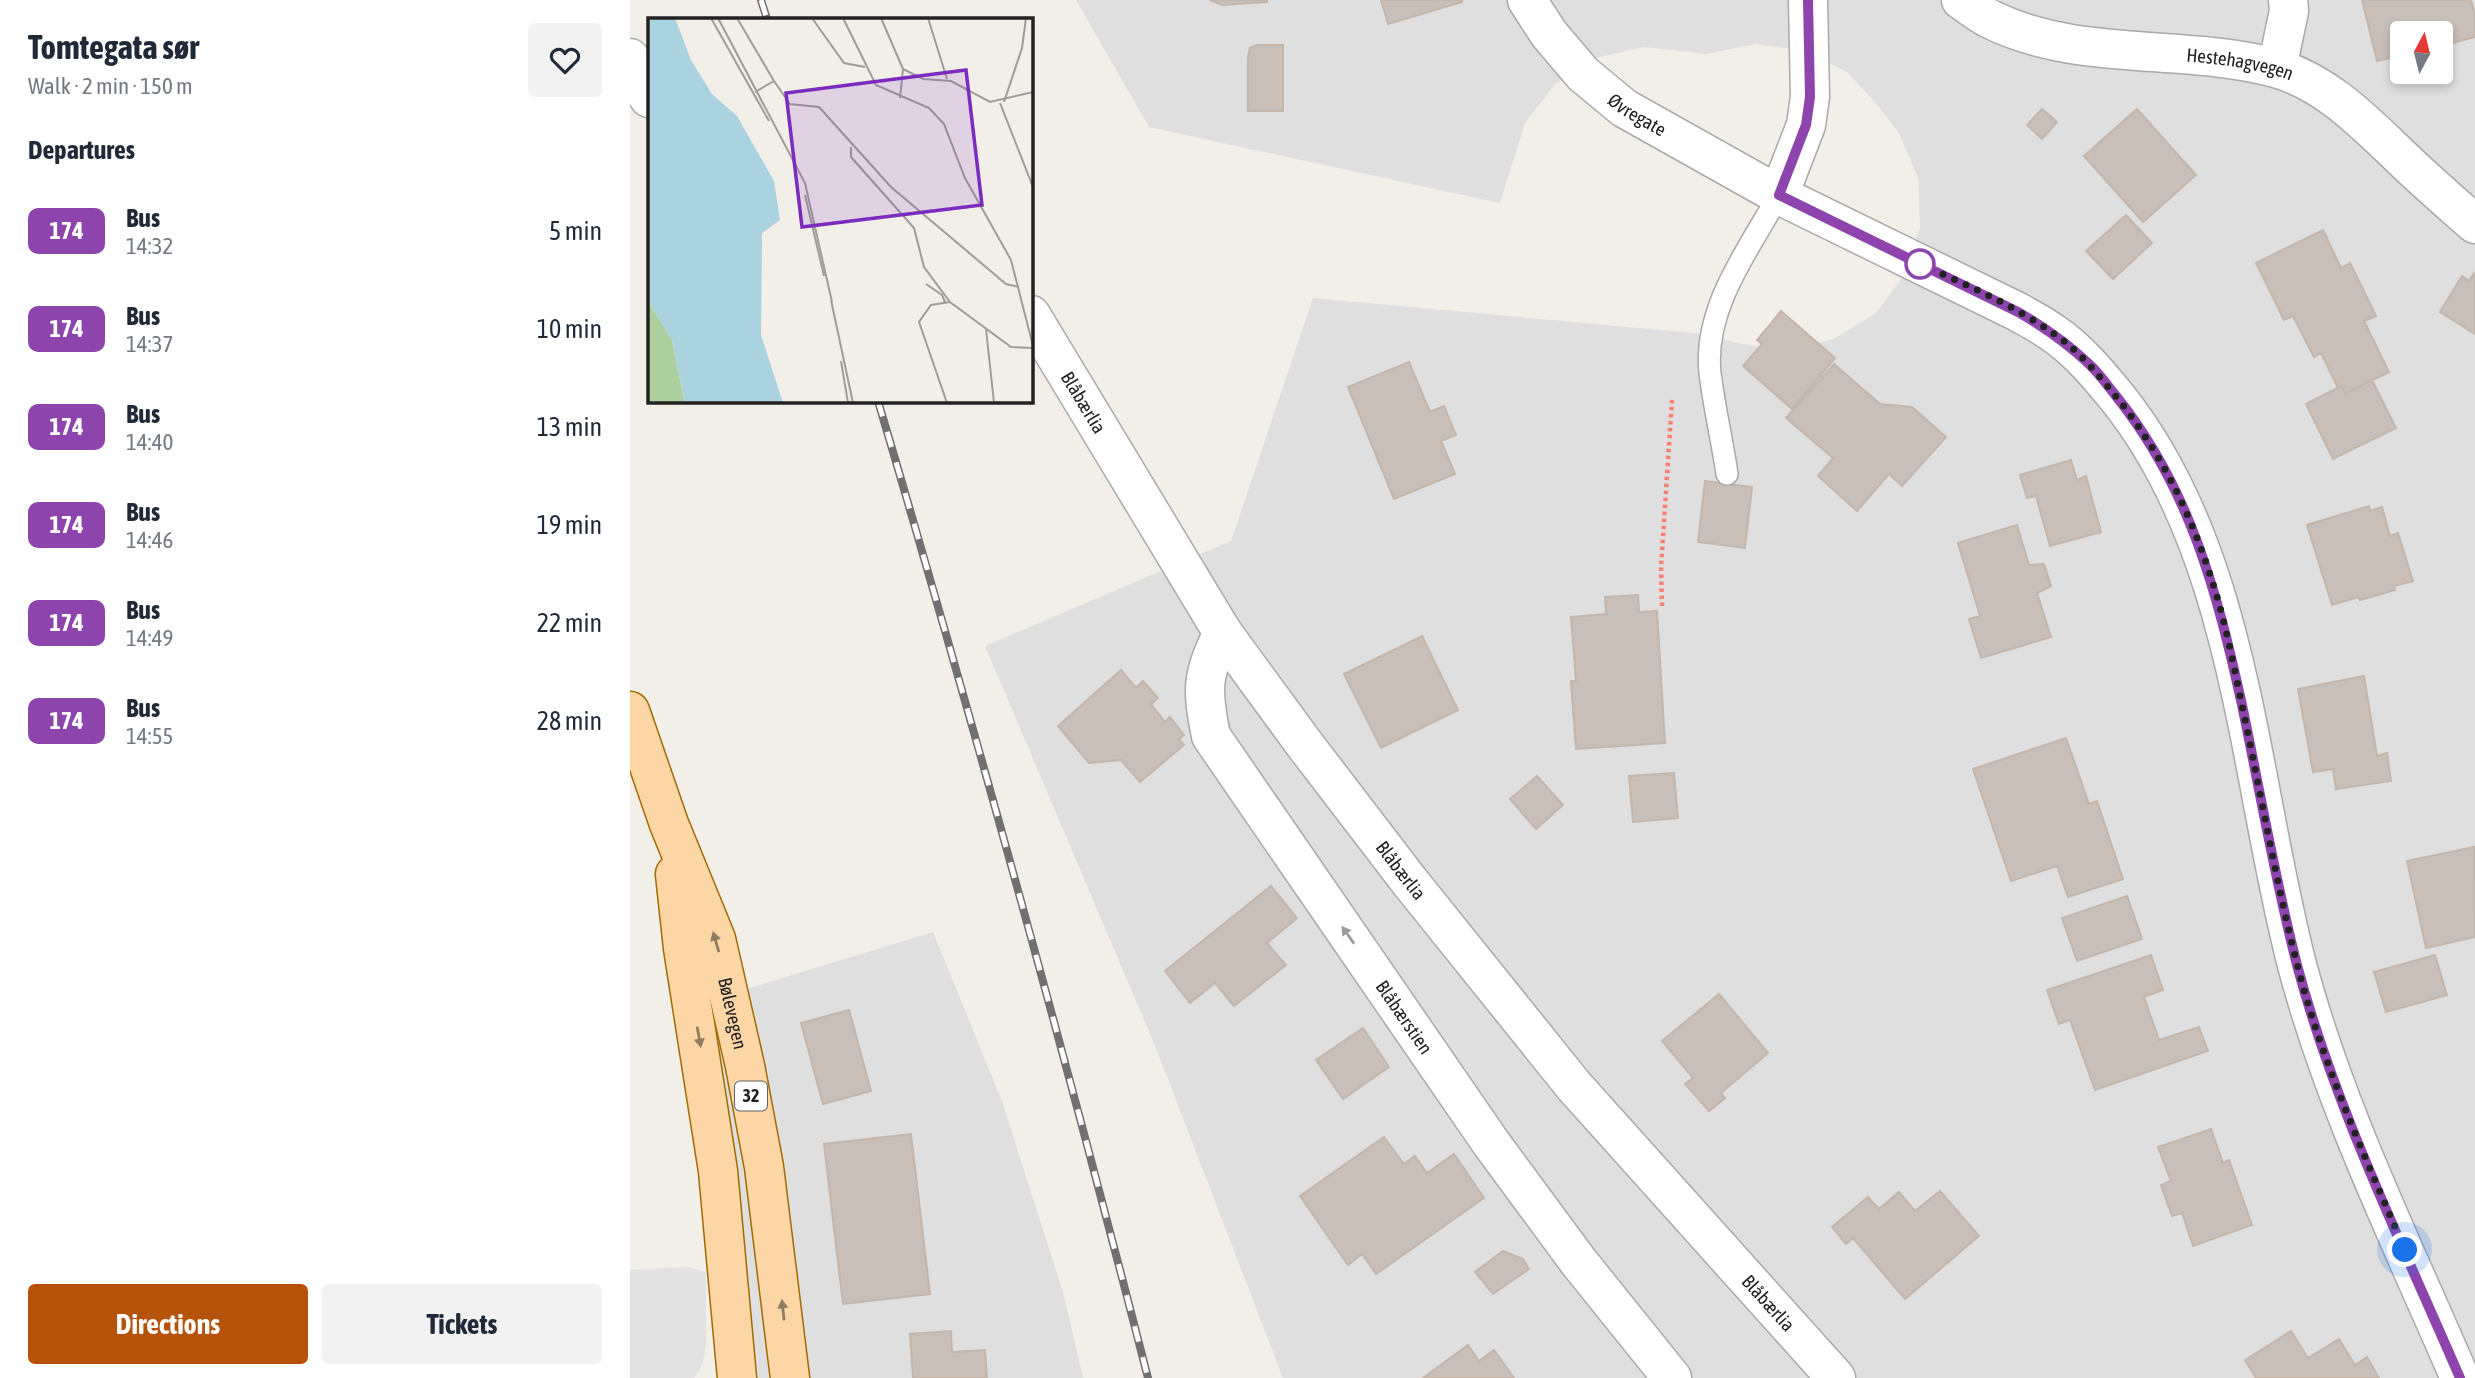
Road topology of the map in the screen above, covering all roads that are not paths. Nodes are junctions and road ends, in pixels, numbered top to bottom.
1 (1527, 0) edge
2 (1808, 0) edge
3 (1961, 0) edge
4 (2288, 0) edge
5 (630, 58) edge
6 (2277, 68) junction
7 (648, 97) edge
8 (1779, 195) junction
9 (2475, 224) edge
10 (1032, 317) edge
11 (1727, 474) dead end
12 (1223, 633) junction
13 (630, 711) edge
14 (669, 824) junction
15 (737, 1378) edge
16 (790, 1378) edge
17 (1672, 1378) edge
18 (1836, 1378) edge
19 (2460, 1378) edge

1 - 8 street, Øvregate
2 - 8 street
3 - 6 street, Hestehagvegen
4 - 6 street
5 - 7 street
6 - 9 street, Hestehagvegen
8 - 11 lane
8 - 19 street, Øvregate
10 - 12 street, Blåbærlia
17 -> 12 street, Blåbærstien
12 - 18 street, Blåbærlia
13 - 14 main road, Bølevegen / 32
14 -> 15 main road, Bølevegen / 32
16 -> 14 main road, Bølevegen / 32

